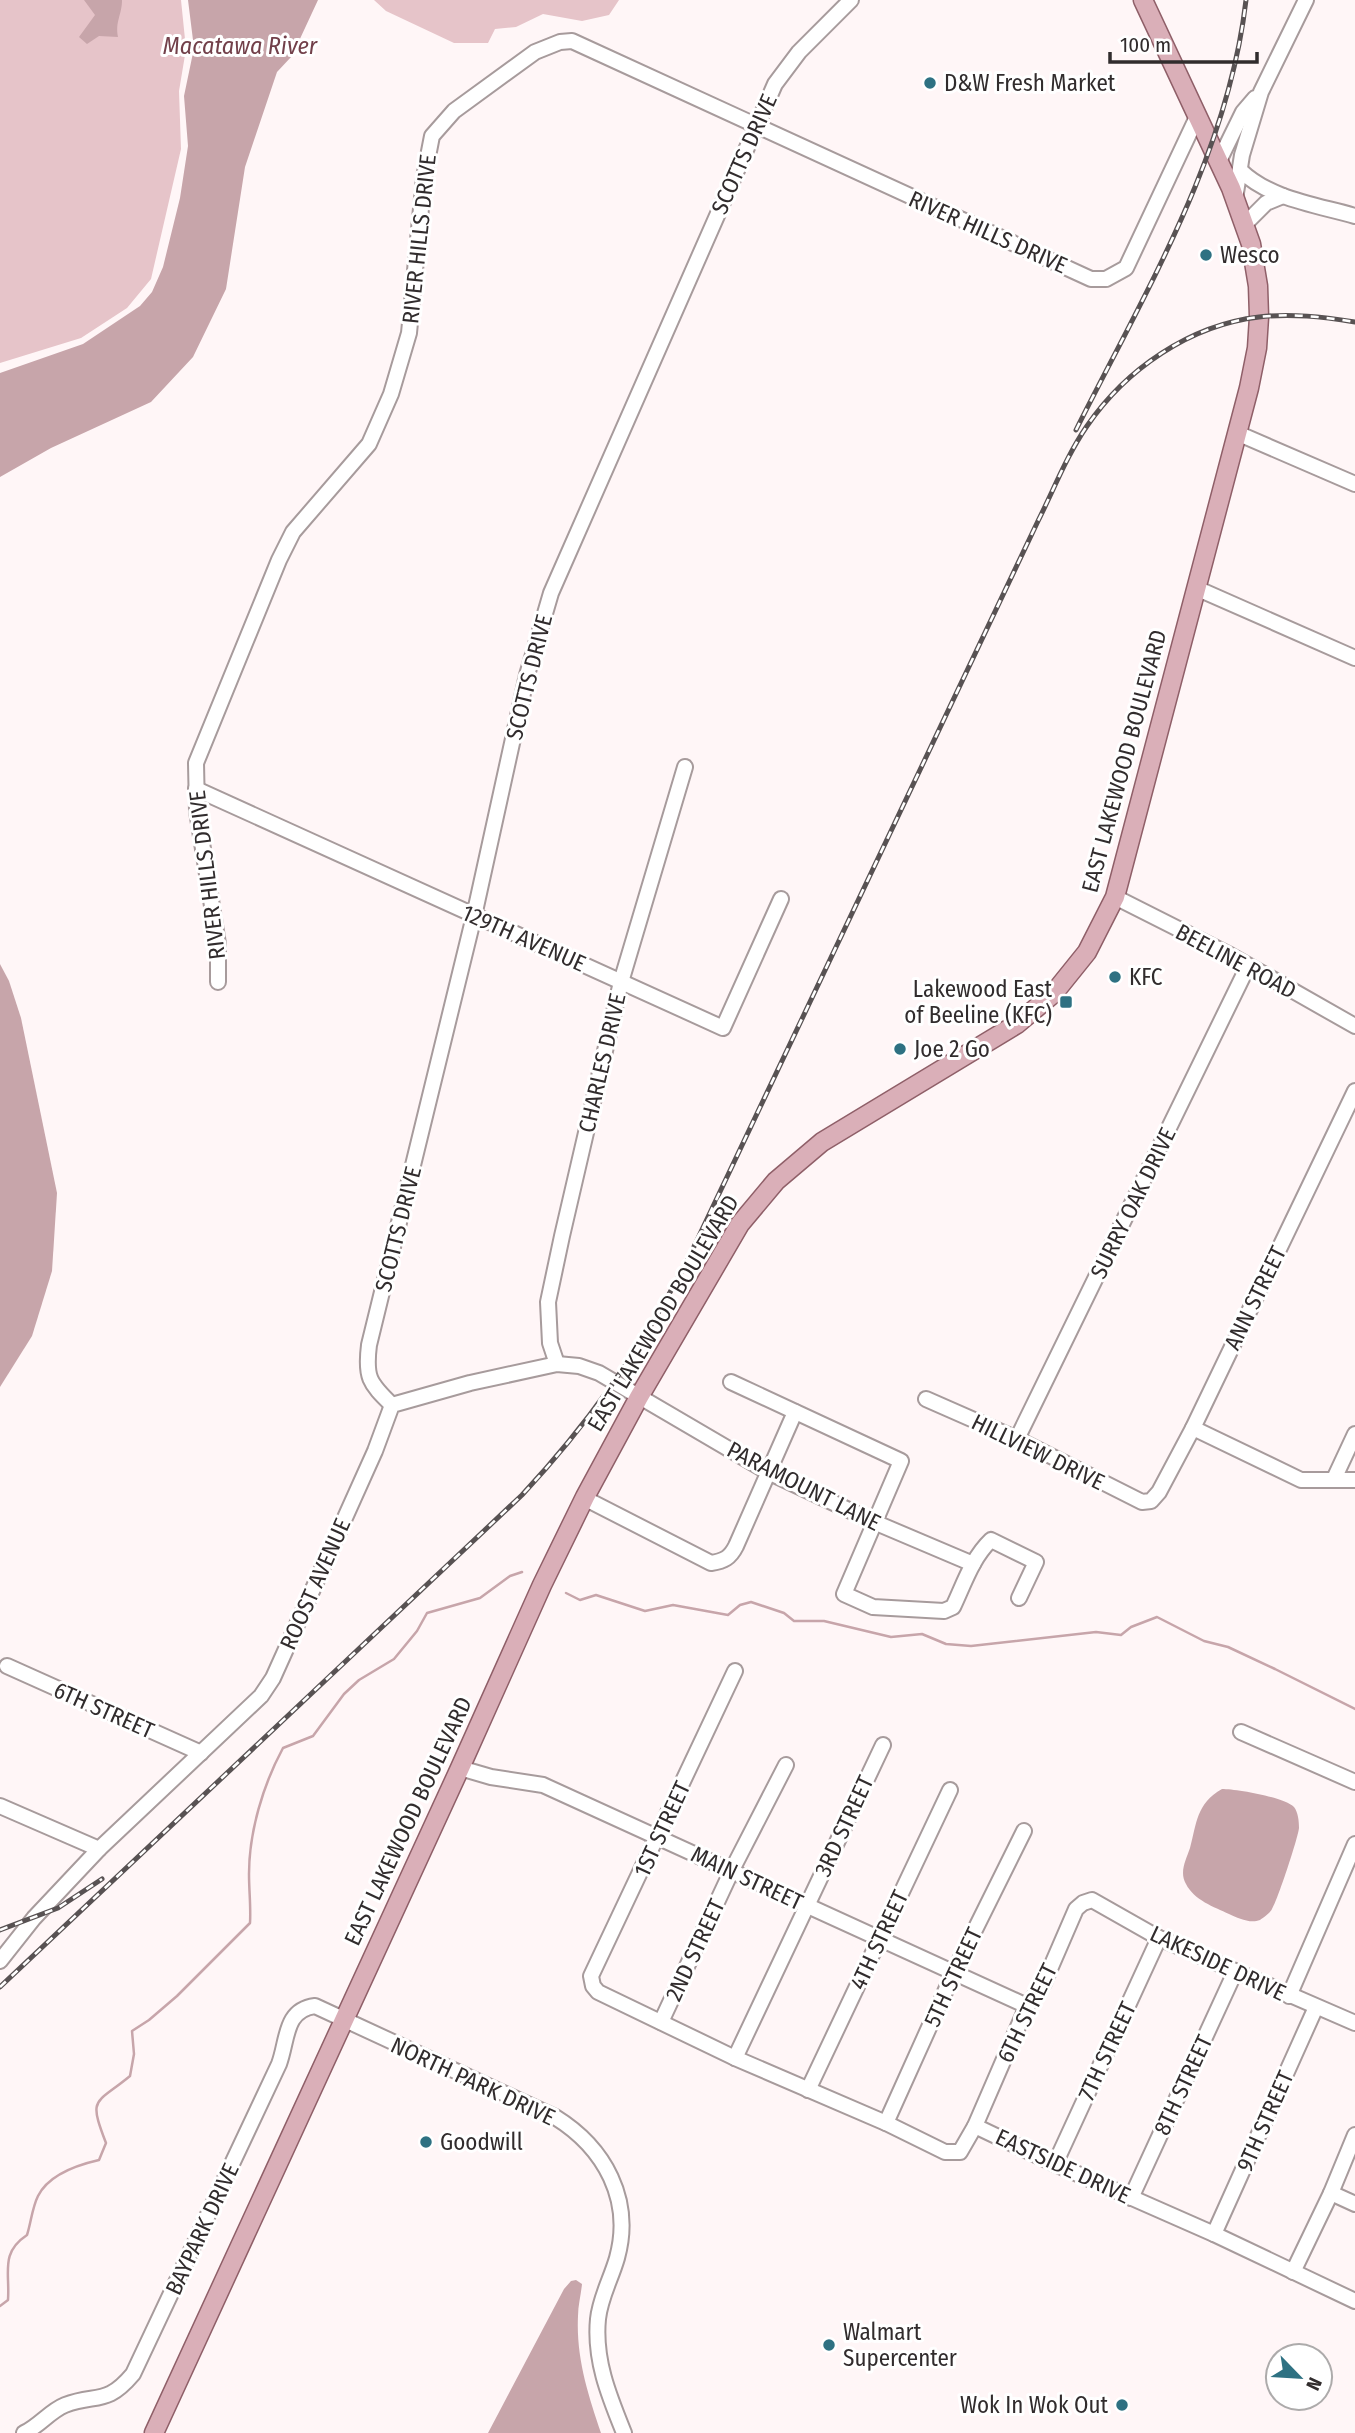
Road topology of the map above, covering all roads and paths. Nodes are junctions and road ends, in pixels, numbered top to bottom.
1 (850, 0) edge
2 (1143, 0) edge
3 (1306, 0) edge
4 (1261, 92) junction
5 (1197, 117) junction
6 (755, 127) junction
7 (1219, 161) junction
8 (1241, 171) junction
9 (1233, 194) junction
10 (1283, 196) junction
11 (1355, 216) edge
12 (1245, 224) junction
13 (1237, 433) junction
14 (1355, 484) edge
15 (1196, 588) junction
16 (1355, 657) edge
17 (685, 767) dead end
18 (196, 789) junction
19 (1115, 897) junction
20 (781, 899) dead end
21 (474, 916) junction
22 (1248, 966) junction
23 (218, 982) dead end
24 (621, 982) junction
25 (1355, 1026) edge
26 (1355, 1091) edge
27 (557, 1364) junction
28 (731, 1382) dead end
29 (639, 1397) junction
30 (926, 1399) dead end
31 (392, 1405) junction
32 (795, 1412) junction
33 (1193, 1428) junction
34 (1355, 1434) edge
35 (1017, 1439) junction
36 (768, 1472) junction
37 (1334, 1479) junction
38 (1355, 1480) edge
39 (584, 1499) junction
40 (1151, 1501) joint
41 (874, 1522) junction
42 (973, 1564) junction
43 (1019, 1598) dead end
44 (7, 1666) dead end
45 (735, 1671) dead end
46 (1241, 1732) dead end
47 (883, 1745) dead end
48 (201, 1753) junction
49 (786, 1765) dead end
50 (460, 1768) junction
51 (1355, 1782) edge
52 (950, 1790) dead end
53 (0, 1807) edge
54 (1024, 1831) dead end
55 (659, 1837) junction
56 (1355, 1844) edge
57 (99, 1849) junction
58 (732, 1870) junction
59 (1083, 1903) joint
60 (806, 1906) junction
61 (1159, 1938) junction
62 (879, 1939) junction
63 (0, 1961) edge
64 (954, 1972) junction
65 (1235, 1972) junction
66 (593, 1986) joint
67 (1289, 1996) junction
68 (1027, 2006) junction
69 (1315, 2007) junction
70 (343, 2020) junction
71 (661, 2022) junction
72 (1355, 2024) edge
73 (735, 2059) junction
74 (808, 2090) junction
75 (886, 2123) junction
76 (975, 2126) junction
77 (1355, 2135) edge
78 (1055, 2164) junction
79 (1331, 2193) junction
80 (1131, 2198) junction
81 (1355, 2204) edge
82 (1214, 2234) junction
83 (1293, 2272) junction
84 (1355, 2301) edge
85 (24, 2433) edge
86 (154, 2433) edge
87 (624, 2433) edge

1 - 6 street, SCOTTS DRIVE
2 - 5 main road, EAST LAKEWOOD BOULEVARD
3 - 4 street
4 - 7 street
4 - 8 street
5 - 6 street, RIVER HILLS DRIVE
5 - 7 main road, EAST LAKEWOOD BOULEVARD
6 - 18 street, RIVER HILLS DRIVE
6 - 21 street, SCOTTS DRIVE
7 - 9 main road, EAST LAKEWOOD BOULEVARD
8 - 9 street
8 - 10 street
9 - 12 main road, EAST LAKEWOOD BOULEVARD
10 - 11 street
10 - 12 street
12 - 13 main road, EAST LAKEWOOD BOULEVARD
13 - 14 street
13 - 15 main road, EAST LAKEWOOD BOULEVARD
15 - 16 street
15 - 19 main road, EAST LAKEWOOD BOULEVARD
17 - 24 street, CHARLES DRIVE
18 - 21 street, 129TH AVENUE
18 - 23 street, RIVER HILLS DRIVE
19 - 22 street, BEELINE ROAD
19 - 29 main road, EAST LAKEWOOD BOULEVARD
20 - 24 street, 129TH AVENUE
21 - 24 street, 129TH AVENUE
21 - 31 street, SCOTTS DRIVE
22 - 25 street, BEELINE ROAD
22 - 35 street, SURRY OAK DRIVE
24 - 27 street, CHARLES DRIVE
26 - 33 street, ANN STREET
27 - 29 street
27 - 31 street
28 - 32 street
29 - 36 street, PARAMOUNT LANE
29 - 39 main road, EAST LAKEWOOD BOULEVARD
30 - 35 street, HILLVIEW DRIVE
31 - 48 street, ROOST AVENUE
32 - 36 street
32 - 41 street
33 - 37 street
33 - 40 street, ANN STREET
34 - 37 street
35 - 40 street, HILLVIEW DRIVE
36 - 39 street
36 - 41 street, PARAMOUNT LANE
37 - 38 street
39 - 50 main road, EAST LAKEWOOD BOULEVARD
41 - 42 street, PARAMOUNT LANE
41 - 42 street
42 - 43 street
44 - 48 street, 6TH STREET
45 - 55 street, 1ST STREET
46 - 51 street
47 - 60 street, 3RD STREET
48 - 57 street, ROOST AVENUE
49 - 58 street, 2ND STREET
50 - 55 street, MAIN STREET
50 - 70 main road, EAST LAKEWOOD BOULEVARD
52 - 62 street, 4TH STREET
53 - 57 street
54 - 64 street, 5TH STREET
55 - 58 street, MAIN STREET
55 - 66 street, 1ST STREET
56 - 67 street
57 - 63 street, ROOST AVENUE
58 - 60 street, MAIN STREET
58 - 71 street, 2ND STREET
59 - 61 street, LAKESIDE DRIVE
59 - 68 street, 6TH STREET
60 - 62 street, MAIN STREET
60 - 73 street, 3RD STREET
61 - 65 street, LAKESIDE DRIVE
61 - 78 street, 7TH STREET
62 - 64 street, MAIN STREET
62 - 74 street, 4TH STREET
64 - 68 street, MAIN STREET
64 - 75 street, 5TH STREET
65 - 67 street, LAKESIDE DRIVE
65 - 80 street, 8TH STREET
66 - 71 street, EASTSIDE DRIVE
67 - 69 street, LAKESIDE DRIVE
68 - 76 street, 6TH STREET
69 - 72 street, LAKESIDE DRIVE
69 - 82 street, 9TH STREET
70 - 85 street, BAYPARK DRIVE
70 - 86 main road, EAST LAKEWOOD BOULEVARD
70 - 87 street, NORTH PARK DRIVE
71 - 73 street, EASTSIDE DRIVE
73 - 74 street, EASTSIDE DRIVE
74 - 75 street, EASTSIDE DRIVE
75 - 76 street, EASTSIDE DRIVE
76 - 78 street, EASTSIDE DRIVE
77 - 79 street
78 - 80 street, EASTSIDE DRIVE
79 - 81 street
79 - 83 street
80 - 82 street, EASTSIDE DRIVE
82 - 83 street, EASTSIDE DRIVE
83 - 84 street, EASTSIDE DRIVE

